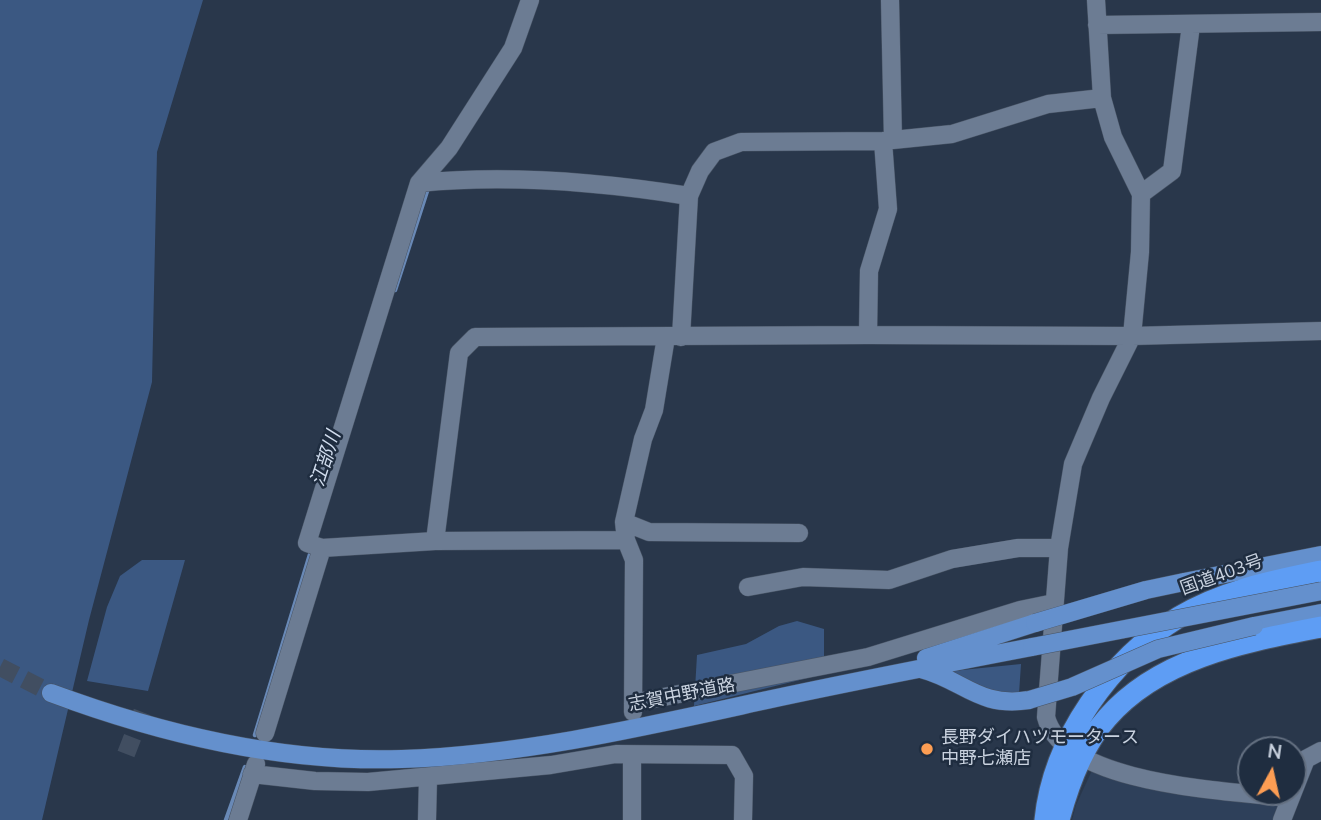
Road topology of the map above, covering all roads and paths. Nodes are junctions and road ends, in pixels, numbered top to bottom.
1 (530, 0) edge
2 (890, 0) edge
3 (1096, 0) edge
4 (1321, 22) edge
5 (1097, 25) junction
6 (1191, 26) junction
7 (1102, 99) junction
8 (888, 140) junction
9 (419, 183) junction
10 (1141, 194) junction
11 (689, 196) junction
12 (1321, 331) edge
13 (868, 335) junction
14 (1132, 336) junction
15 (674, 337) junction
16 (625, 531) junction
17 (799, 533) dead end
18 (435, 541) junction
19 (322, 548) junction
20 (1059, 548) junction
21 (1321, 555) edge
22 (1321, 571) edge
23 (748, 587) dead end
24 (1321, 592) edge
25 (1054, 603) junction
26 (1321, 612) edge
27 (1321, 627) edge
28 (1151, 638) junction
29 (1179, 667) junction
30 (920, 669) junction
31 (867, 678) junction
32 (51, 693) tunnel mouth
33 (265, 733) dead end
34 (1075, 751) junction
35 (632, 755) junction
36 (428, 778) junction
37 (1237, 788) edge
38 (238, 820) edge
39 (427, 820) edge
40 (632, 820) edge
41 (743, 820) edge
42 (1045, 820) edge
43 (1059, 820) edge

1 - 9 street
2 - 8 street
3 - 5 street
4 - 6 street
5 - 6 street
5 - 7 street
6 - 10 street
7 - 8 street
7 - 10 street
8 - 11 street
8 - 13 street
9 - 11 street
9 - 19 street
10 - 14 street
11 - 15 street
12 - 14 street
13 - 14 street
13 - 15 street
14 - 20 street
15 - 16 street
15 - 18 street
16 - 17 street
16 - 18 street
16 - 25 street
18 - 19 street
19 - 33 street
20 - 23 street
20 - 25 street
21 - 31 main road, bridge
22 - 28 highway, 国道403号
24 - 30 main road, 志賀中野道路, bridge
25 - 34 street
26 - 30 main road, bridge
27 - 29 highway, 国道403号
28 - 29 highway
28 - 34 highway, 国道403号
29 - 34 highway, 国道403号
30 - 31 main road, 志賀中野道路
31 - 32 main road, 志賀中野道路
34 - 37 street
34 - 42 highway, 国道403号
34 - 43 highway, 国道403号
35 - 36 street
35 - 40 street
35 - 41 street
36 - 38 street
36 - 39 street

